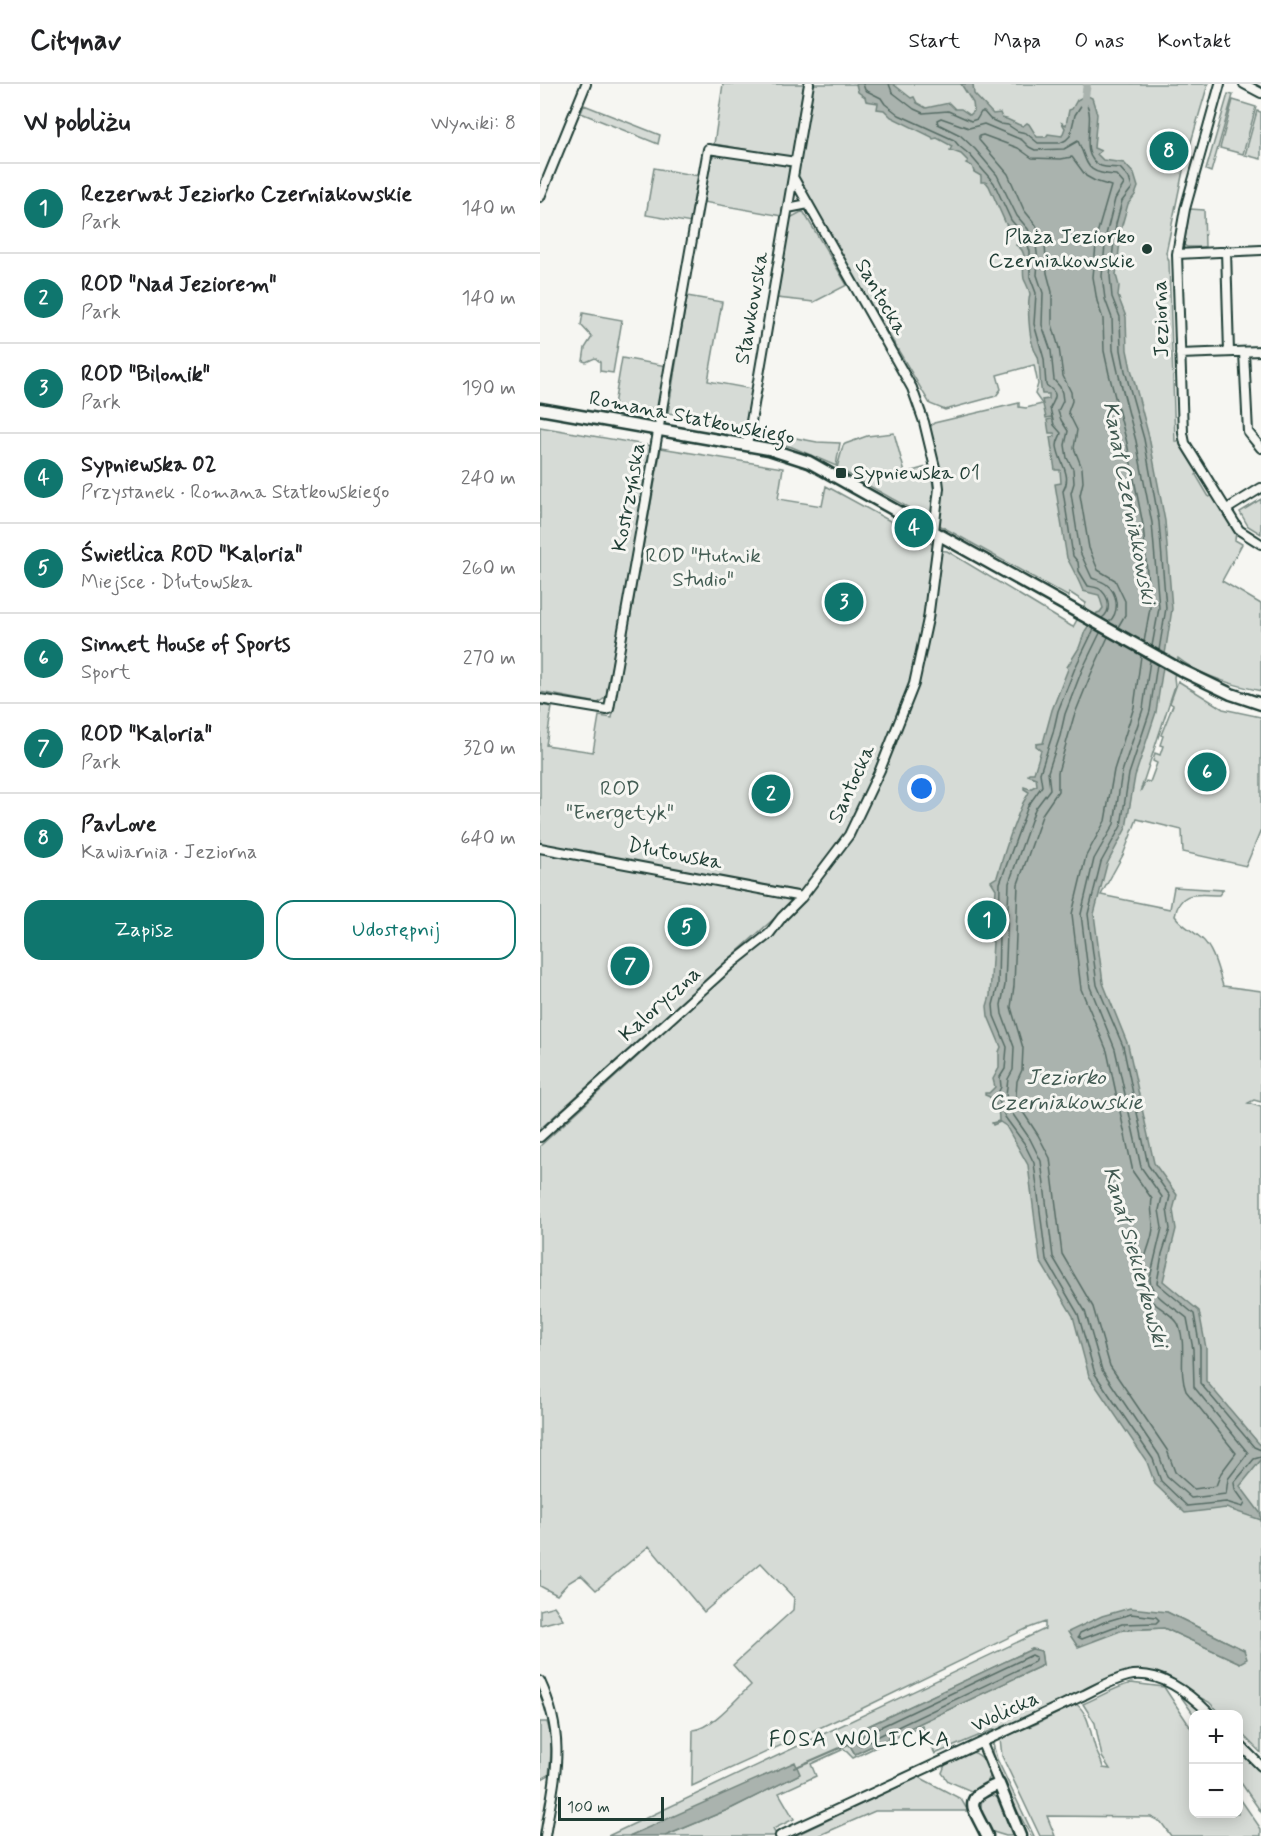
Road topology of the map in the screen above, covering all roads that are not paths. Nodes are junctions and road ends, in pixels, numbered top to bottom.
1 (586, 84) edge
2 (809, 84) edge
3 (1220, 84) edge
4 (1244, 84) edge
5 (1261, 93) edge
6 (796, 162) junction
7 (793, 177) junction
8 (540, 197) edge
9 (808, 204) junction
10 (788, 208) junction
11 (1261, 249) edge
12 (1226, 251) junction
13 (1177, 254) junction
14 (1261, 351) edge
15 (1229, 352) junction
16 (1244, 352) junction
17 (1179, 354) junction
18 (540, 409) edge
19 (660, 430) junction
20 (747, 445) junction
21 (1261, 448) edge
22 (1261, 488) edge
23 (1227, 509) junction
24 (937, 532) junction
25 (1261, 544) edge
26 (540, 699) edge
27 (1261, 704) edge
28 (540, 848) edge
29 (802, 897) junction
30 (540, 1137) edge
31 (540, 1681) edge
32 (1205, 1710) edge
33 (982, 1743) junction
34 (1243, 1747) edge
35 (1261, 1766) edge
36 (999, 1784) junction
37 (1010, 1809) junction
38 (545, 1836) edge
39 (780, 1836) edge
40 (987, 1836) edge
41 (1020, 1836) edge
42 (1028, 1836) edge

1 - 8 street
2 - 6 street
3 - 13 street, Jeziorna
4 - 5 street
6 - 7 street
6 - 19 street, Kostrzyńska
7 - 9 street, Santocka
7 - 10 street, Sławkowska
9 - 10 street
9 - 24 street, Santocka
10 - 20 street, Sławkowska
11 - 12 street
12 - 13 street
12 - 15 street
13 - 17 street, Jeziorna
14 - 16 street
15 - 16 street
15 - 17 street
16 - 21 street
17 - 23 street, Jeziorna
18 - 19 street, Romana Statkowskiego
19 - 20 street, Romana Statkowskiego
19 - 26 street, Kostrzyńska
20 - 24 street, Romana Statkowskiego
22 - 23 street
23 - 25 street, Jeziorna
24 - 27 street, Romana Statkowskiego
24 - 29 street, Santocka
28 - 29 street, Dłutowska
29 - 30 street, Kaloryczna
31 - 38 street
32 - 33 street, Wolicka
33 - 36 street
33 - 39 street, Wolicka
34 - 35 street
36 - 37 street
36 - 40 street
37 - 41 street
37 - 42 street

